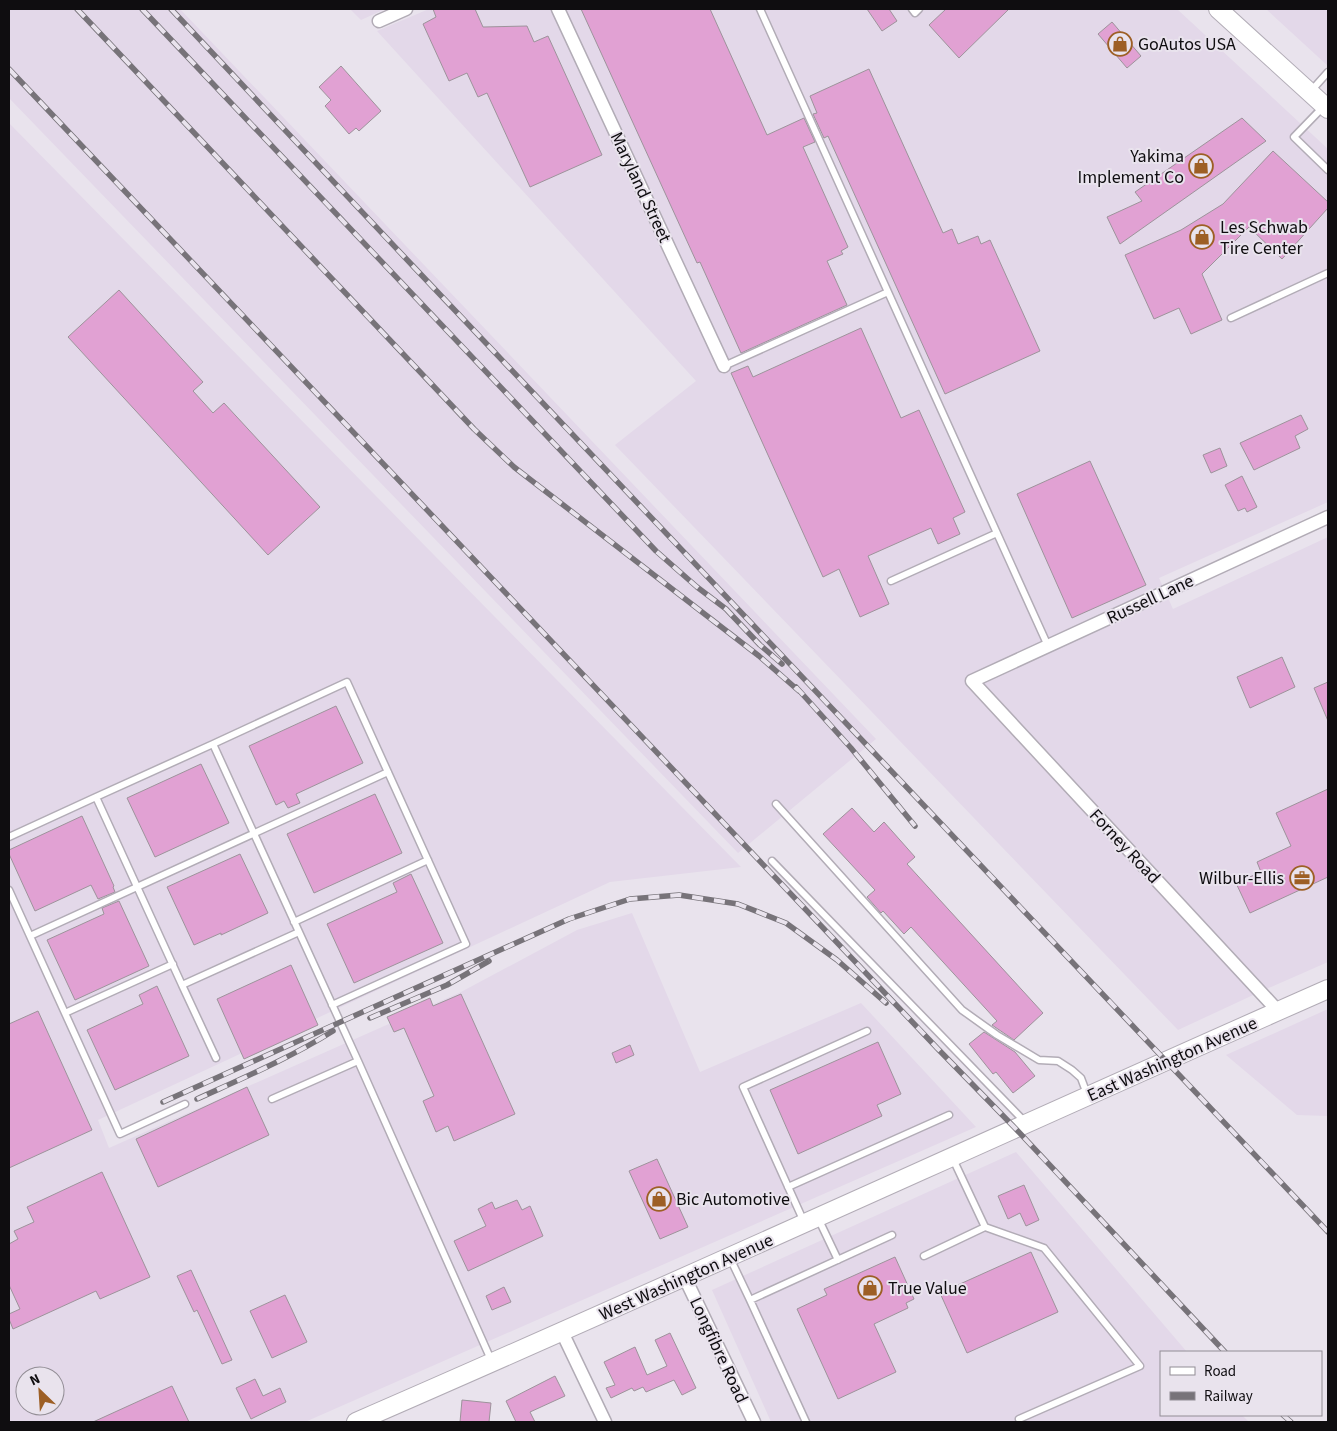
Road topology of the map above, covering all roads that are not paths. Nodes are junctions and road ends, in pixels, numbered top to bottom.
1 (406, 9) edge
2 (558, 9) edge
3 (760, 9) edge
4 (912, 9) edge
5 (919, 9) edge
6 (1218, 9) edge
7 (379, 21) dead end
8 (1328, 72) edge
9 (1310, 92) junction
10 (1327, 107) edge
11 (1328, 170) edge
12 (1328, 273) edge
13 (888, 292) junction
14 (1230, 318) dead end
15 (724, 366) joint
16 (1328, 517) edge
17 (997, 533) junction
18 (891, 581) dead end
19 (1048, 646) junction
20 (972, 680) joint
21 (213, 744) junction
22 (388, 772) junction
23 (96, 797) junction
24 (776, 804) dead end
25 (254, 834) junction
26 (9, 837) edge
27 (428, 860) junction
28 (772, 861) dead end
29 (138, 887) junction
30 (9, 890) edge
31 (294, 922) junction
32 (299, 932) junction
33 (30, 936) junction
34 (173, 964) junction
35 (182, 985) junction
36 (1328, 989) edge
37 (332, 1005) junction
38 (1278, 1011) junction
39 (65, 1013) junction
40 (867, 1031) dead end
41 (216, 1058) dead end
42 (358, 1061) junction
43 (1088, 1096) junction
44 (272, 1099) dead end
45 (185, 1104) dead end
46 (949, 1115) dead end
47 (1020, 1126) junction
48 (952, 1156) junction
49 (788, 1186) junction
50 (811, 1220) junction
51 (986, 1227) junction
52 (892, 1235) dead end
53 (924, 1256) dead end
54 (730, 1257) junction
55 (838, 1260) junction
56 (685, 1278) junction
57 (750, 1300) junction
58 (562, 1332) junction
59 (492, 1363) junction
60 (1019, 1419) dead end
61 (356, 1422) edge
62 (605, 1422) edge
63 (754, 1422) edge
64 (806, 1422) edge

1 - 7 street
2 - 15 street, Maryland Street
3 - 13 lane
4 - 5 lane
6 - 9 main road
8 - 9 lane
9 - 10 main road
10 - 11 lane
12 - 14 lane
13 - 15 lane
13 - 17 lane
16 - 19 street, Russell Lane
17 - 18 lane
17 - 19 lane
19 - 20 street, Russell Lane
20 - 38 street, Forney Road
21 - 22 lane
21 - 23 lane
21 - 25 lane
22 - 25 lane
22 - 27 lane
23 - 26 lane
23 - 29 lane
24 - 43 lane
25 - 29 lane
25 - 31 lane
27 - 31 lane
27 - 37 lane
28 - 47 lane
29 - 33 lane
29 - 34 lane
30 - 33 lane
31 - 32 lane
32 - 35 lane
32 - 37 lane
33 - 39 lane
34 - 35 lane
34 - 39 lane
35 - 41 lane
36 - 38 main road, East Washington Avenue
37 - 42 lane
38 - 43 main road, East Washington Avenue
39 - 45 lane
40 - 49 lane
42 - 44 lane
42 - 59 lane
43 - 47 main road, East Washington Avenue
46 - 49 lane
47 - 48 main road, West Washington Avenue
48 - 50 main road, West Washington Avenue
48 - 51 lane
49 - 50 lane
50 - 54 main road, West Washington Avenue
50 - 55 lane
51 - 53 lane
51 - 60 lane
52 - 55 lane
54 - 56 main road, West Washington Avenue
54 - 57 lane
55 - 57 lane
56 - 58 main road, West Washington Avenue
56 - 63 street, Longfibre Road
57 - 64 lane
58 - 59 main road, West Washington Avenue
58 - 62 street
59 - 61 main road, West Washington Avenue

